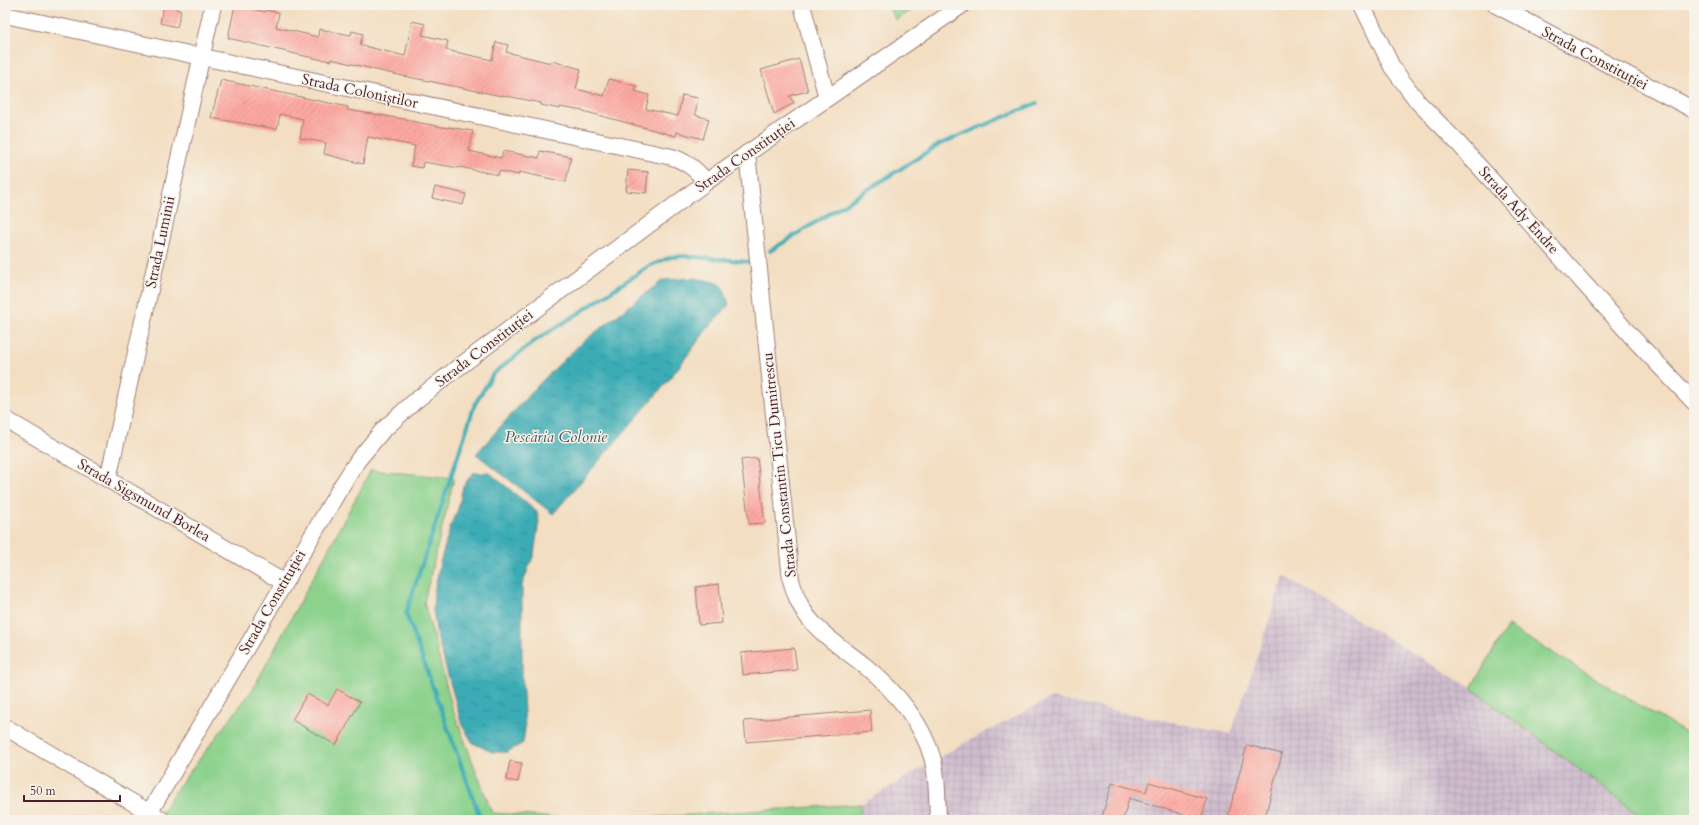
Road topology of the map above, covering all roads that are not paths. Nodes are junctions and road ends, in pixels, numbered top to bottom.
1 (212, 5) edge
2 (802, 5) edge
3 (962, 5) edge
4 (1362, 5) edge
5 (1496, 5) edge
6 (5, 15) edge
7 (201, 57) junction
8 (828, 98) junction
9 (1694, 110) edge
10 (747, 153) junction
11 (706, 182) junction
12 (1694, 402) edge
13 (5, 418) edge
14 (108, 479) junction
15 (283, 582) junction
16 (5, 727) edge
17 (152, 818) edge
18 (938, 820) edge

1 - 7 street, Strada Luminii
2 - 8 street
3 - 8 street, Strada Constituției
4 - 12 street, Strada Ady Endre
5 - 9 street, Strada Constituției
6 - 7 street, Strada Coloniștilor
7 - 11 street, Strada Coloniștilor
7 - 14 street, Strada Luminii
8 - 10 street, Strada Constituției
10 - 11 street, Strada Constituției
10 - 18 street, Strada Constantin Ticu Dumitrescu
11 - 15 street, Strada Constituției
13 - 14 street, Strada Sigsmund Borlea
14 - 15 street, Strada Sigsmund Borlea
15 - 17 street, Strada Constituției
16 - 17 street

